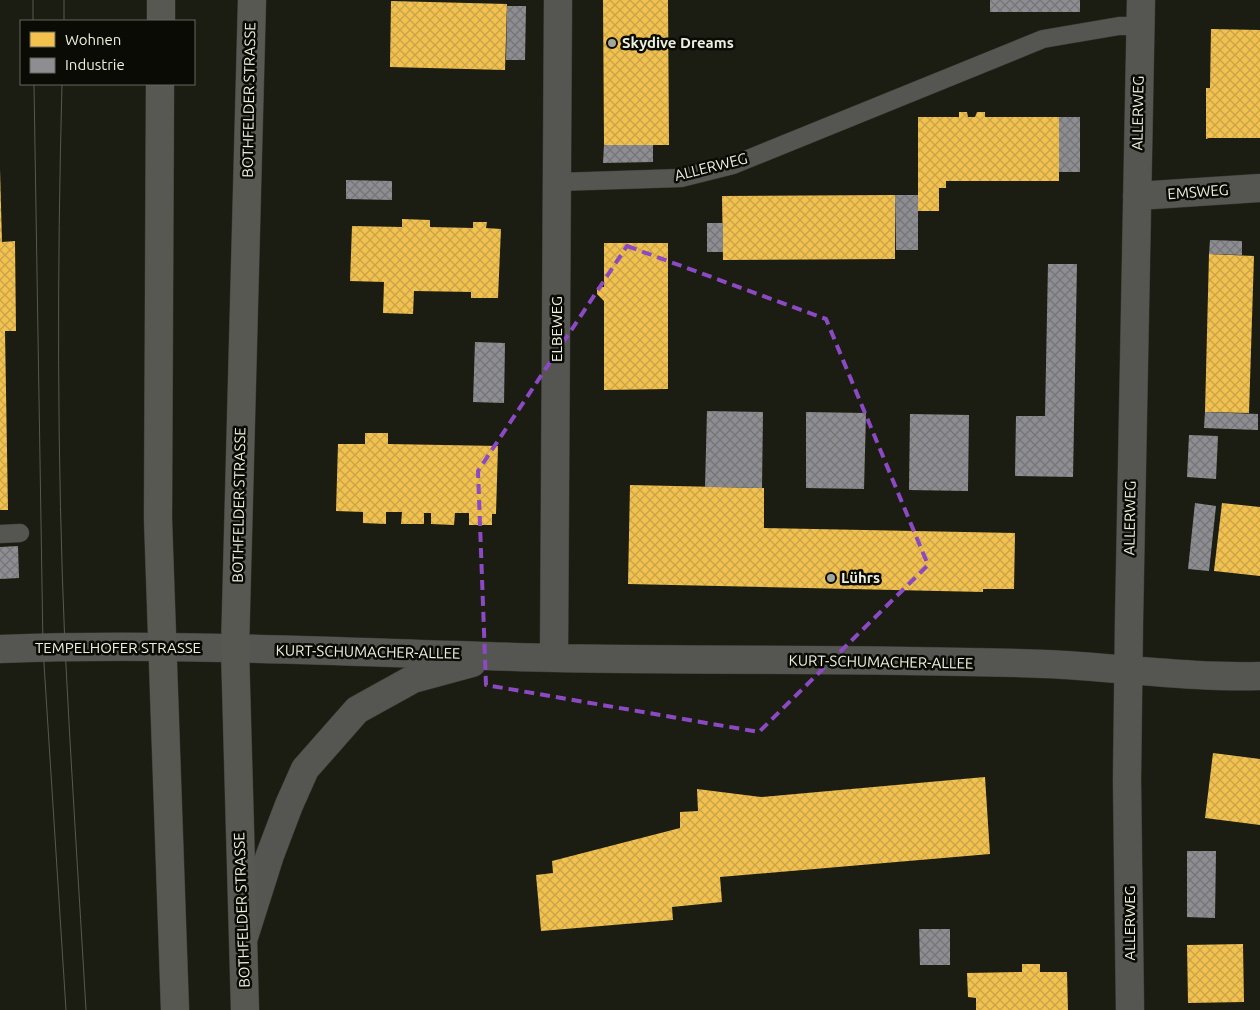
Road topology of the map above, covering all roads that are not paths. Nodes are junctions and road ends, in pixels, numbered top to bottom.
1 (161, 0) edge
2 (252, 0) edge
3 (558, 0) edge
4 (1140, 13) edge
5 (161, 20) edge
6 (160, 85) edge
7 (558, 182) junction
8 (1260, 188) edge
9 (1137, 196) junction
10 (20, 533) dead end
11 (0, 534) edge
12 (162, 648) junction
13 (0, 649) edge
14 (235, 649) junction
15 (501, 656) junction
16 (554, 658) junction
17 (1128, 670) junction
18 (1260, 676) edge
19 (243, 940) junction
20 (175, 1010) edge
21 (245, 1010) edge
22 (1130, 1010) edge

1 - 5 main road
2 - 14 main road, BOTHFELDER STRASSE
3 - 7 street, ELBEWEG
4 - 7 lane, ALLERWEG
4 - 9 street, ALLERWEG
6 - 12 main road
7 - 16 street, ELBEWEG
8 - 9 street, EMSWEG
9 - 17 street, ALLERWEG
10 - 11 lane
12 - 13 street, TEMPELHOFER STRASSE
12 - 14 street, TEMPELHOFER STRASSE
12 - 20 main road
14 - 15 street, KURT-SCHUMACHER-ALLEE
14 - 19 main road, BOTHFELDER STRASSE
15 - 16 street, KURT-SCHUMACHER-ALLEE
15 - 19 street, KURT-SCHUMACHER-ALLEE
16 - 17 street, KURT-SCHUMACHER-ALLEE
17 - 18 street, KURT-SCHUMACHER-ALLEE
17 - 22 street, ALLERWEG
19 - 21 main road, BOTHFELDER STRASSE

